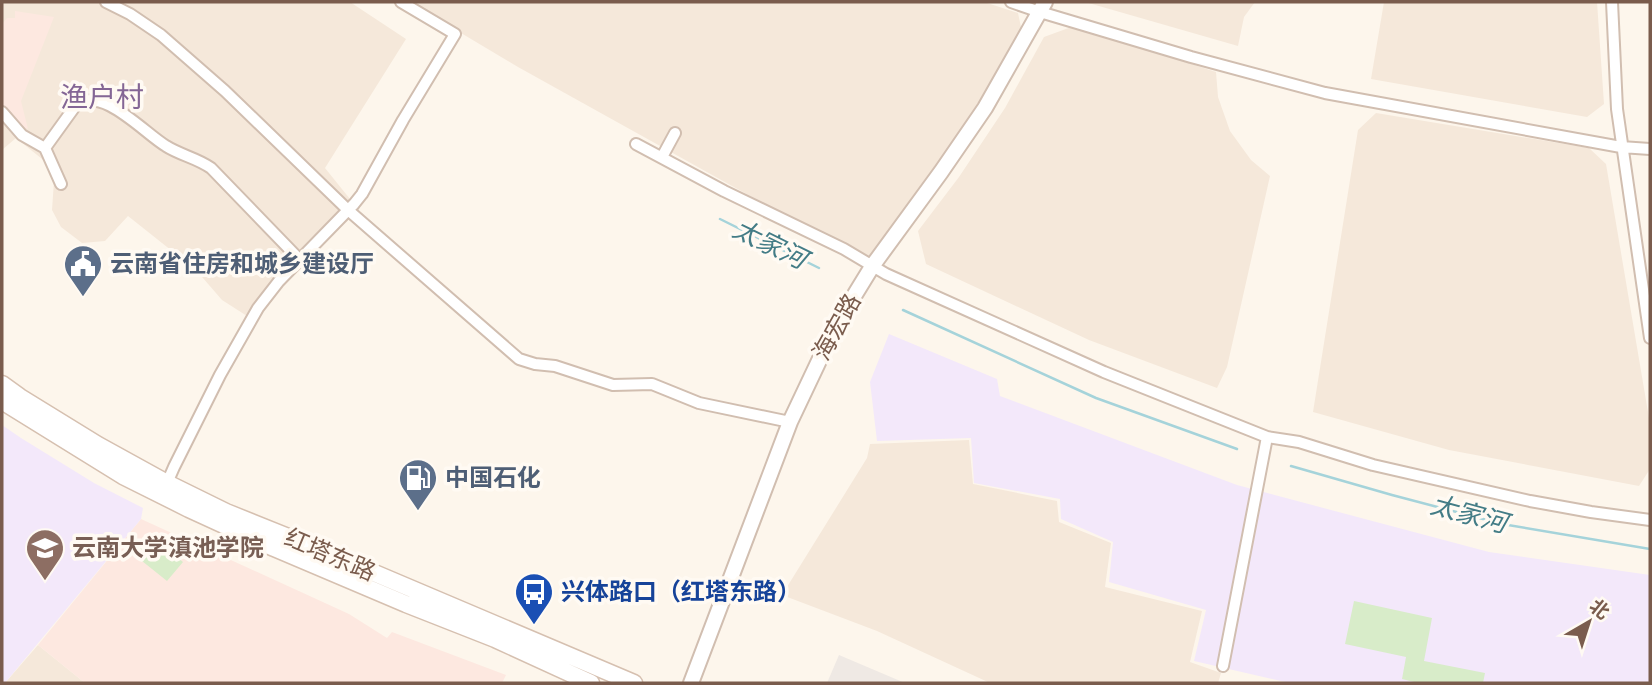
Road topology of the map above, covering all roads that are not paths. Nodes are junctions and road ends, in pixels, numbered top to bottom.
1 (106, 2) edge
2 (401, 2) edge
3 (1011, 2) edge
4 (1612, 2) edge
5 (1042, 7) edge
6 (2, 112) edge
7 (675, 133) dead end
8 (636, 144) dead end
9 (1621, 147) junction
10 (45, 148) junction
11 (1650, 149) edge
12 (662, 158) junction
13 (61, 184) dead end
14 (348, 210) junction
15 (300, 260) junction
16 (873, 265) junction
17 (1650, 338) edge
18 (2, 384) edge
19 (2, 401) edge
20 (790, 422) junction
21 (1268, 436) junction
22 (167, 483) junction
23 (1650, 520) edge
24 (1223, 666) dead end
25 (591, 683) edge
26 (634, 683) edge
27 (691, 683) edge

1 - 14 street
2 - 14 street
3 - 5 street
4 - 9 street
5 - 9 street
5 - 16 street, 海宏路
6 - 10 street
7 - 12 street
8 - 12 street
9 - 11 street
9 - 17 street
10 - 13 street
10 - 15 street
12 - 16 street
14 - 15 street
14 - 20 street
15 - 22 street
16 - 20 street, 海宏路
16 - 21 street
18 - 22 main road, 红塔东路
19 - 25 main road, 红塔东路
20 - 27 street, 海宏路
21 - 23 street
21 - 24 street
22 - 26 main road, 红塔东路

